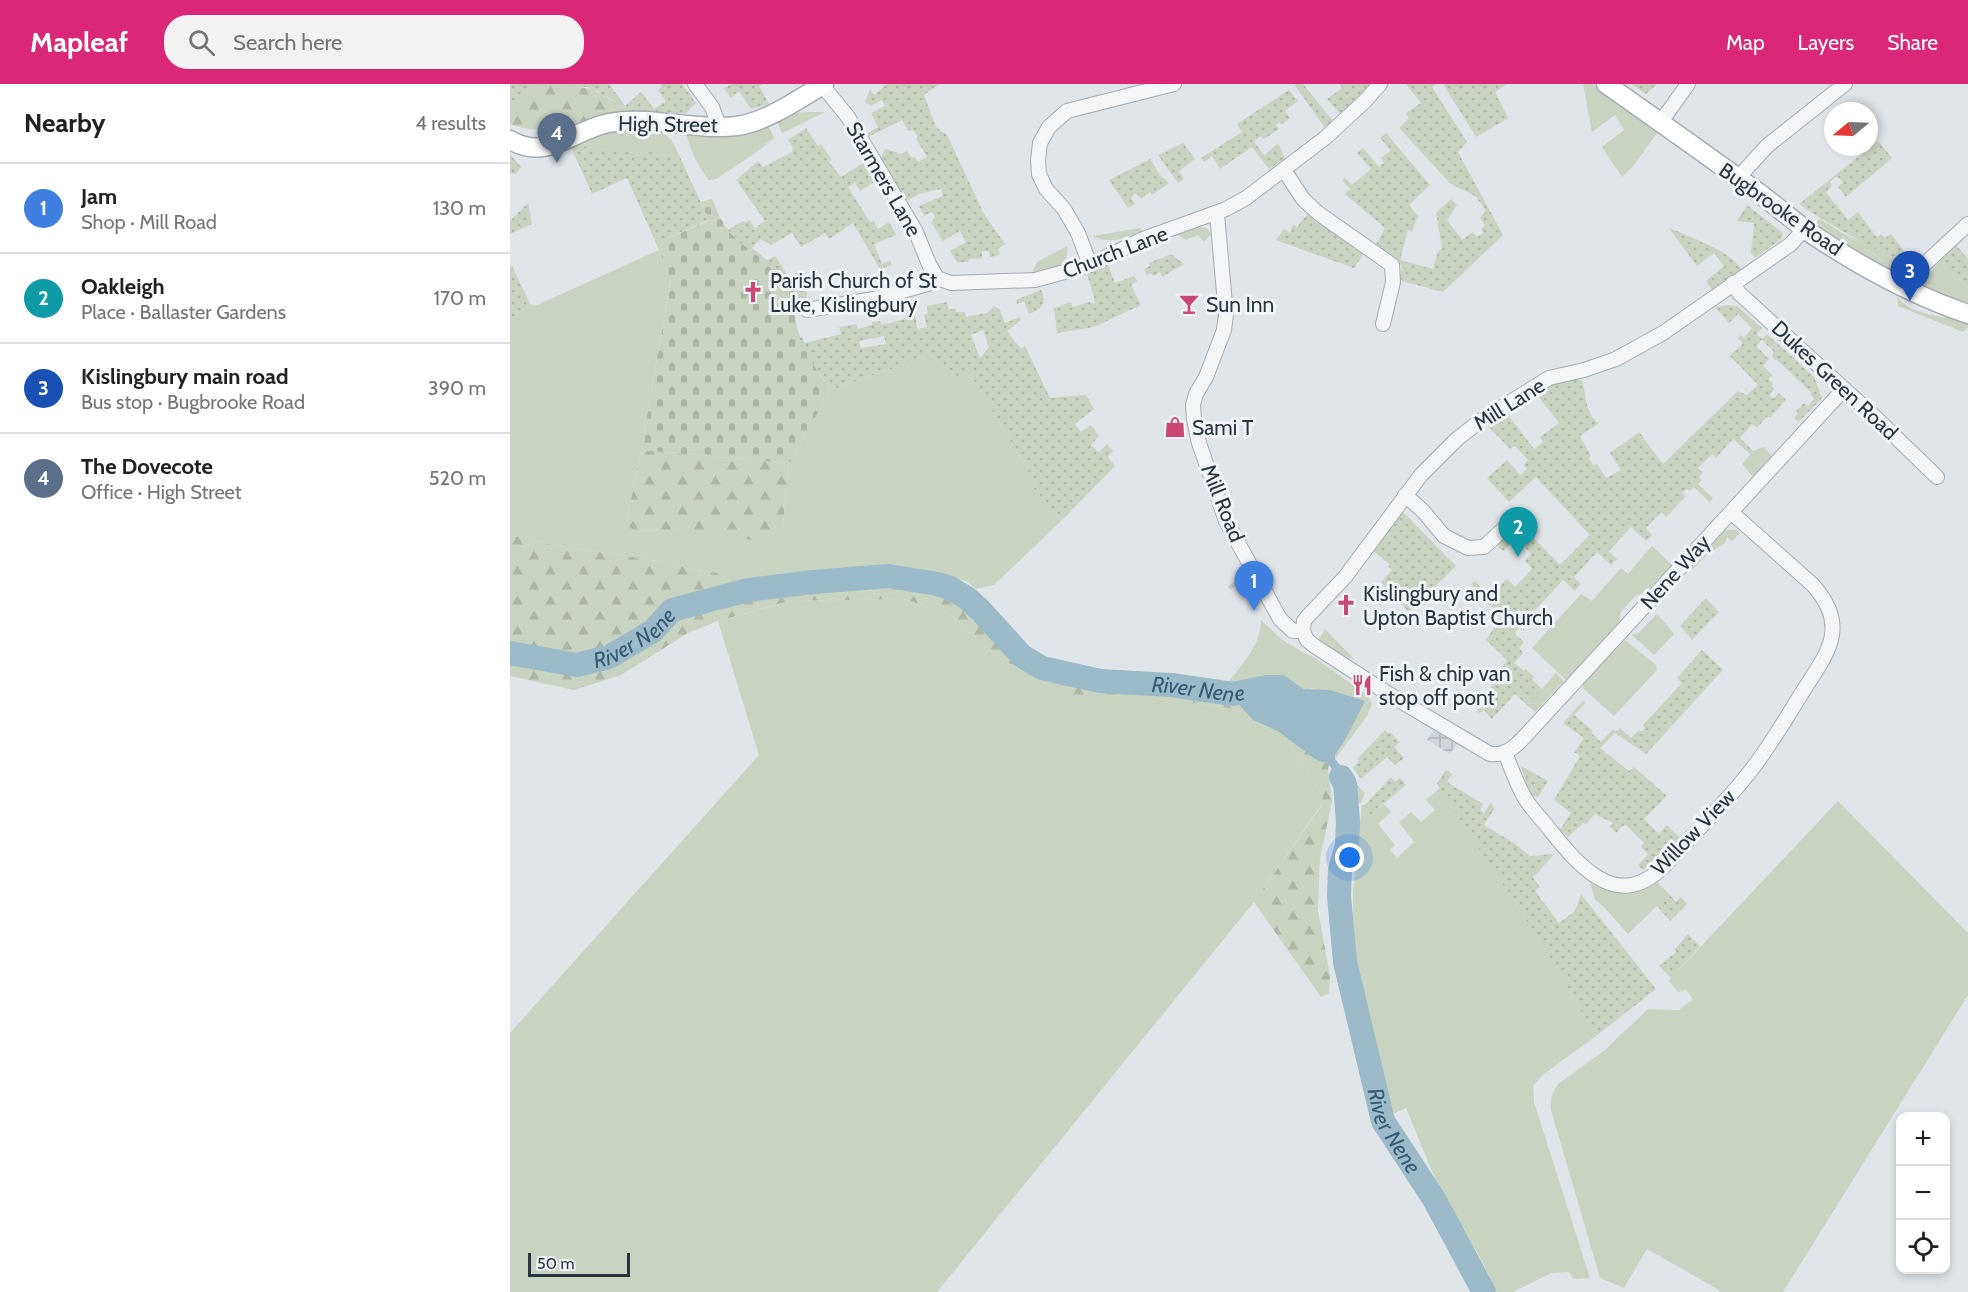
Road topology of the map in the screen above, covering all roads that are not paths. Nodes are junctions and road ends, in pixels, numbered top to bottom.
1 (695, 84) edge
2 (1174, 84) edge
3 (1380, 84) edge
4 (1606, 84) edge
5 (1688, 84) edge
6 (1845, 84) edge
7 (823, 85) edge
8 (1660, 123) junction
9 (718, 126) junction
10 (510, 140) edge
11 (1284, 170) junction
12 (1737, 179) junction
13 (1217, 214) junction
14 (1968, 224) edge
15 (1804, 229) junction
16 (1090, 265) junction
17 (937, 278) junction
18 (1733, 283) junction
19 (1906, 290) junction
20 (807, 310) dead end
21 (1968, 314) edge
22 (1383, 324) dead end
23 (1844, 389) junction
24 (1937, 477) dead end
25 (1405, 495) junction
26 (1731, 512) junction
27 (1511, 522) dead end
28 (1303, 631) junction
29 (1505, 752) junction

1 - 9 street
2 - 16 street
3 - 11 street, Church Lane
4 - 8 street, Bugbrooke Road
5 - 8 street
6 - 12 street
7 - 9 street, High Street
7 - 17 street, Starmers Lane
8 - 12 street, Bugbrooke Road
9 - 10 street, High Street
11 - 13 street, Church Lane
11 - 22 street
12 - 15 street, Bugbrooke Road
13 - 16 street, Church Lane
13 - 28 street, Mill Road
14 - 19 street
15 - 18 street, Mill Lane
15 - 19 street, Bugbrooke Road
16 - 17 street, Church Lane
17 - 20 street
18 - 23 street, Dukes Green Road
18 - 25 street, Mill Lane
19 - 21 street, Bugbrooke Road
23 - 24 street, Dukes Green Road
23 - 26 street, Nene Way
25 - 27 street
25 - 28 street, Mill Lane
26 - 29 street, Nene Way
26 - 29 street, Willow View
28 - 29 street

